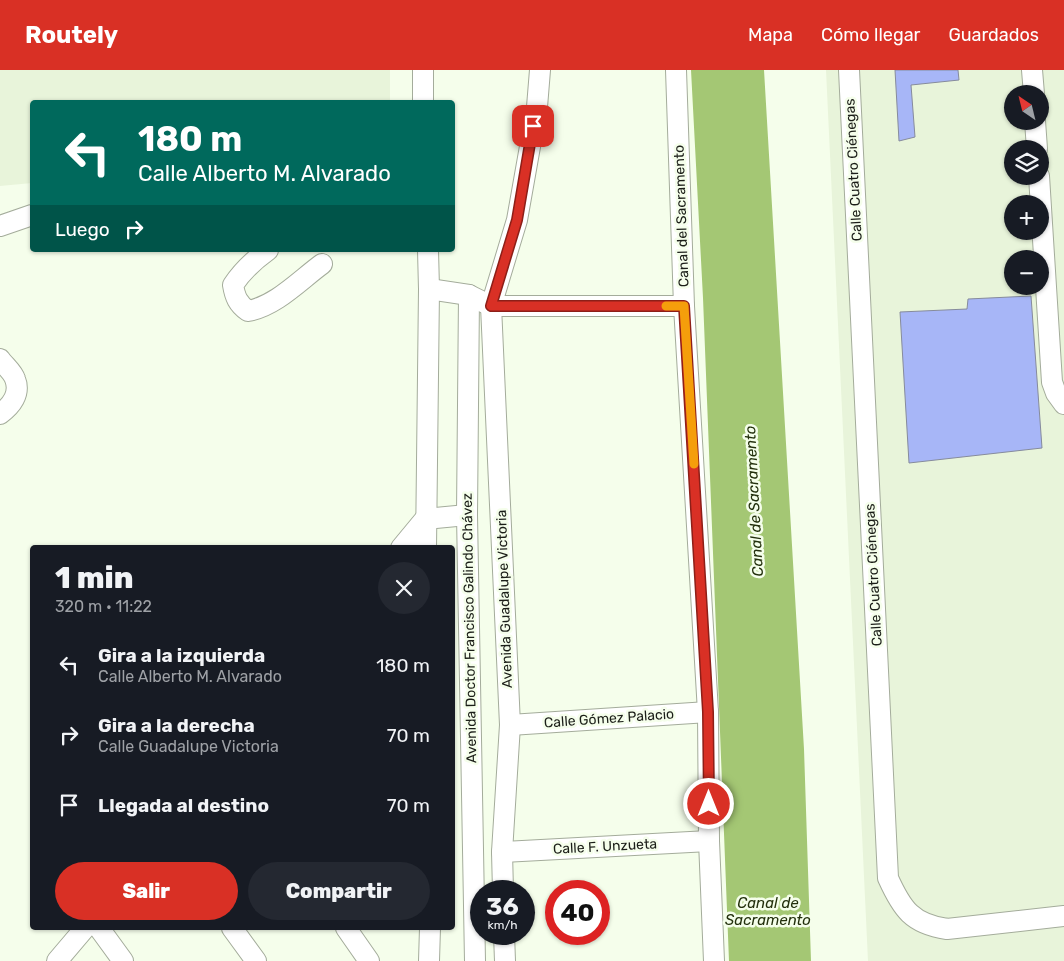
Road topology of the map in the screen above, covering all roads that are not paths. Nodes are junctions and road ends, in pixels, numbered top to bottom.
1 (423, 70) edge
2 (540, 70) edge
3 (676, 70) edge
4 (849, 70) edge
5 (1032, 70) edge
6 (1033, 85) edge
7 (423, 100) edge
8 (1040, 185) edge
9 (30, 216) edge
10 (0, 226) edge
11 (266, 252) edge
12 (428, 252) edge
13 (322, 264) dead end
14 (429, 289) junction
15 (469, 295) junction
16 (491, 306) junction
17 (684, 306) junction
18 (0, 359) edge
19 (1064, 404) edge
20 (0, 414) edge
21 (467, 515) junction
22 (425, 519) junction
23 (404, 545) edge
24 (426, 545) edge
25 (708, 712) junction
26 (510, 725) junction
27 (709, 841) junction
28 (502, 852) junction
29 (503, 880) edge
30 (1064, 916) edge
31 (83, 930) edge
32 (100, 930) edge
33 (233, 930) edge
34 (347, 930) edge
35 (430, 930) edge
36 (504, 945) edge
37 (57, 961) edge
38 (123, 961) edge
39 (256, 961) edge
40 (369, 961) edge
41 (429, 961) edge
42 (475, 961) edge
43 (505, 961) edge
44 (714, 961) edge

1 - 7 street
2 - 16 street, Avenida Guadalupe Victoria
3 - 17 street, Canal del Sacramento
4 - 30 street, Calle Cuatro Ciénegas
5 - 6 street
8 - 19 street
9 - 10 street
11 - 13 street
12 - 14 street
14 - 15 street
14 - 22 street
15 - 16 street
15 - 21 street, Avenida Doctor Francisco Galindo Chávez
16 - 17 street
16 - 26 street, Avenida Guadalupe Victoria
17 - 25 street, Canal del Sacramento
18 - 20 street
21 - 22 street
21 - 42 street, Avenida Doctor Francisco Galindo Chávez
22 - 23 street
22 - 24 street
25 - 26 street, Calle Gómez Palacio
25 - 27 street, Canal del Sacramento
26 - 28 street, Avenida Guadalupe Victoria
27 - 28 street, Calle F. Unzueta
27 - 44 street, Canal del Sacramento
28 - 29 street, Avenida Guadalupe Victoria
31 - 37 street
32 - 38 street
33 - 39 street
34 - 40 street
35 - 41 street
36 - 43 street

